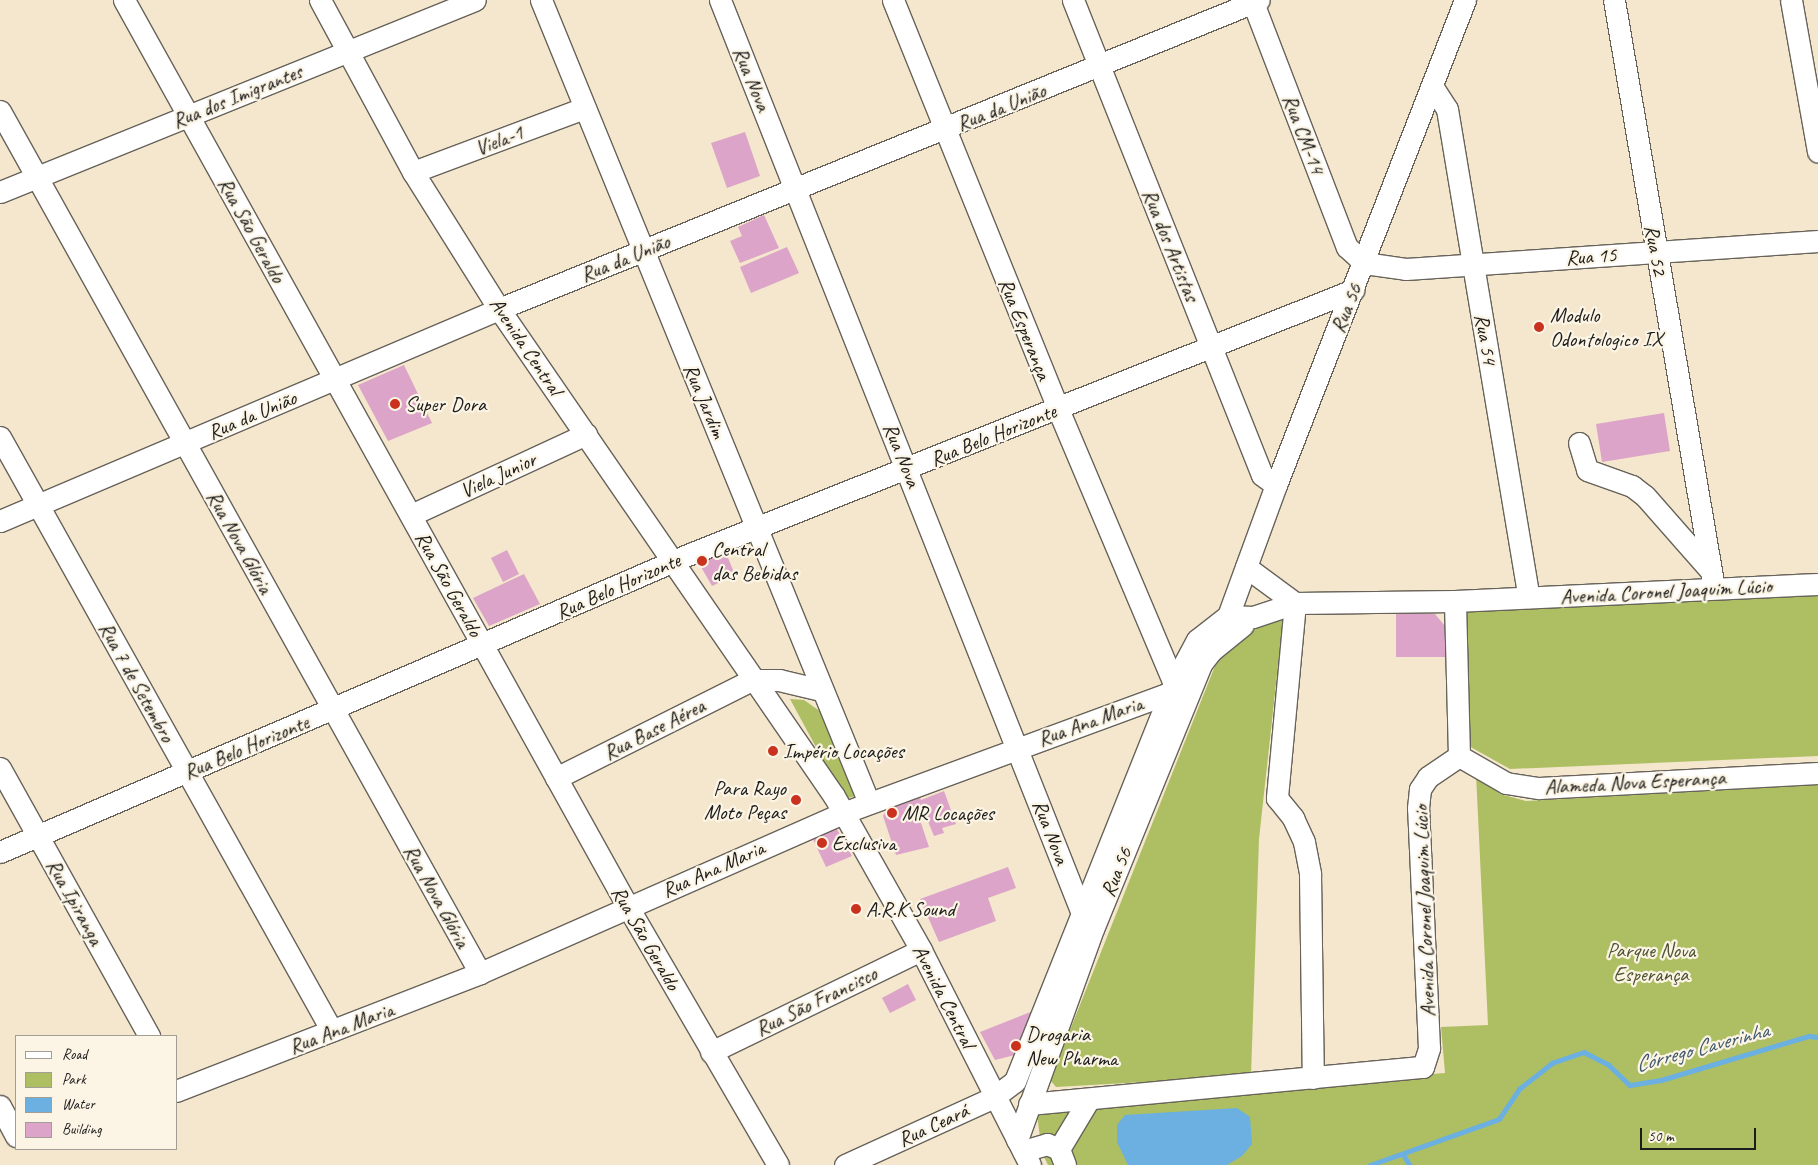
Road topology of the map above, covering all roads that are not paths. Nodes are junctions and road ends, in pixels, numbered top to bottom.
1 (124, 0) edge
2 (320, 0) edge
3 (475, 0) edge
4 (541, 0) edge
5 (720, 0) edge
6 (893, 0) edge
7 (1073, 0) edge
8 (1465, 0) edge
9 (1614, 0) edge
10 (1791, 0) edge
11 (1255, 1) edge
12 (348, 51) junction
13 (1100, 67) junction
14 (1432, 86) junction
15 (584, 108) junction
16 (0, 111) edge
17 (188, 116) junction
18 (945, 129) junction
19 (1818, 152) edge
20 (413, 172) junction
21 (37, 177) junction
22 (796, 190) junction
23 (0, 192) edge
24 (1818, 241) edge
25 (642, 251) junction
26 (1656, 252) junction
27 (1364, 263) junction
28 (1473, 264) junction
29 (1353, 290) junction
30 (500, 309) junction
31 (1211, 348) junction
32 (335, 379) junction
33 (1058, 409) junction
34 (586, 434) junction
35 (0, 437) edge
36 (185, 443) junction
37 (1579, 443) dead end
38 (908, 469) junction
39 (1276, 485) junction
40 (38, 505) junction
41 (411, 515) junction
42 (0, 521) edge
43 (758, 530) junction
44 (673, 561) junction
45 (1246, 568) junction
46 (1712, 580) junction
47 (1818, 584) edge
48 (1529, 597) junction
49 (1455, 601) junction
50 (1295, 603) junction
51 (1231, 624) junction
52 (483, 645) junction
53 (752, 680) junction
54 (1173, 687) junction
55 (821, 690) junction
56 (333, 709) junction
57 (1018, 747) junction
58 (1459, 756) junction
59 (0, 768) edge
60 (187, 772) junction
61 (1818, 773) edge
62 (556, 778) junction
63 (868, 803) junction
64 (843, 813) junction
65 (38, 836) junction
66 (0, 852) edge
67 (628, 907) junction
68 (1082, 911) junction
69 (921, 950) junction
70 (480, 973) junction
71 (332, 1031) junction
72 (148, 1035) edge
73 (711, 1052) junction
74 (1313, 1078) junction
75 (178, 1089) edge
76 (994, 1097) junction
77 (1089, 1099) junction
78 (1029, 1104) junction
79 (0, 1106) edge
80 (15, 1136) edge
81 (15, 1138) edge
82 (0, 1142) edge
83 (1023, 1152) edge
84 (1062, 1157) edge
85 (778, 1165) edge
86 (845, 1165) edge

1 - 17 street, Rua São Geraldo
2 - 12 street, Avenida Central
3 - 12 street, Rua dos Imigrantes
4 - 15 street, Rua Jardim
5 - 22 street, Rua Nova
6 - 18 street, Rua Esperança
7 - 13 street, Rua dos Artistas
8 - 14 street, Rua 56
9 - 26 street, Rua 52
10 - 19 street
11 - 13 street, Rua da União
11 - 27 street, Rua CM-14
12 - 17 street, Rua dos Imigrantes
12 - 20 street, Avenida Central
13 - 18 street, Rua da União
13 - 31 street, Rua dos Artistas
14 - 27 street, Rua 56
14 - 28 street, Rua 54
15 - 20 street, Viela-1
15 - 25 street, Rua Jardim
16 - 21 street, Rua Nova Glória
17 - 21 street, Rua dos Imigrantes
17 - 32 street, Rua São Geraldo
18 - 22 street, Rua da União
18 - 33 street, Rua Esperança
20 - 30 street, Avenida Central
21 - 23 street, Rua dos Imigrantes
21 - 36 street, Rua Nova Glória
22 - 25 street, Rua da União
22 - 38 street, Rua Nova
24 - 26 street, Rua 15
25 - 30 street, Rua da União
25 - 43 street, Rua Jardim
26 - 28 street, Rua 15
26 - 46 street, Rua 52
27 - 28 street, Rua 15
27 - 29 street, Rua 56
28 - 48 street, Rua 54
29 - 31 street, Rua Belo Horizonte
29 - 39 street, Rua 56
30 - 32 street, Rua da União
30 - 34 street, Avenida Central
31 - 33 street, Rua Belo Horizonte
31 - 39 street, Rua dos Artistas
32 - 36 street, Rua da União
32 - 41 street, Rua São Geraldo
33 - 38 street, Rua Belo Horizonte
33 - 54 street, Rua Esperança
34 - 41 street, Viela Junior
34 - 44 street, Avenida Central
35 - 40 street, Rua 7 de Setembro
36 - 40 street, Rua da União
36 - 56 street, Rua Nova Glória
37 - 46 street
38 - 43 street, Rua Belo Horizonte
38 - 57 street, Rua Nova
39 - 45 street, Rua 56
40 - 42 street, Rua da União
40 - 60 street, Rua 7 de Setembro
41 - 52 street, Rua São Geraldo
43 - 44 street, Rua Belo Horizonte
43 - 55 street, Rua Jardim
44 - 52 street, Rua Belo Horizonte
44 - 53 street, Avenida Central
45 - 50 street
45 - 51 street, Rua 56
46 - 47 street, Avenida Coronel Joaquim Lúcio
46 - 48 street, Avenida Coronel Joaquim Lúcio
48 - 49 street, Avenida Coronel Joaquim Lúcio
49 - 50 street, Avenida Coronel Joaquim Lúcio
49 - 58 street
50 - 51 street, Avenida Coronel Joaquim Lúcio
50 - 74 street
51 - 54 street, Rua 56
51 - 78 street, Rua 56
52 - 56 street, Rua Belo Horizonte
52 - 62 street, Rua São Geraldo
53 - 55 street
53 - 62 street, Rua Base Aérea
53 - 64 street, Avenida Central
54 - 57 street, Rua Ana Maria
54 - 68 street, Rua 56
55 - 63 street, Rua Jardim
56 - 60 street, Rua Belo Horizonte
56 - 70 street, Rua Nova Glória
57 - 63 street, Rua Ana Maria
57 - 68 street, Rua Nova
58 - 61 street, Alameda Nova Esperança
58 - 74 street, Avenida Coronel Joaquim Lúcio
59 - 65 street, Rua Ipiranga
60 - 65 street, Rua Belo Horizonte
60 - 71 street, Rua 7 de Setembro
62 - 67 street, Rua São Geraldo
63 - 64 street, Rua Ana Maria
64 - 67 street, Rua Ana Maria
64 - 69 street, Avenida Central
65 - 66 street, Rua Belo Horizonte
65 - 72 street, Rua Ipiranga
67 - 70 street, Rua Ana Maria
67 - 73 street, Rua São Geraldo
68 - 76 street, Rua 56
69 - 73 street, Rua São Francisco
69 - 76 street, Avenida Central
70 - 71 street, Rua Ana Maria
71 - 75 street, Rua Ana Maria
73 - 85 street, Rua São Geraldo
74 - 77 street, Avenida Coronel Joaquim Lúcio
76 - 83 street, Avenida Central
76 - 86 street, Rua Ceará
77 - 78 street, Avenida Coronel Joaquim Lúcio
77 - 84 street
78 - 83 street, Rua 56
79 - 80 street
81 - 82 street
83 - 84 street

